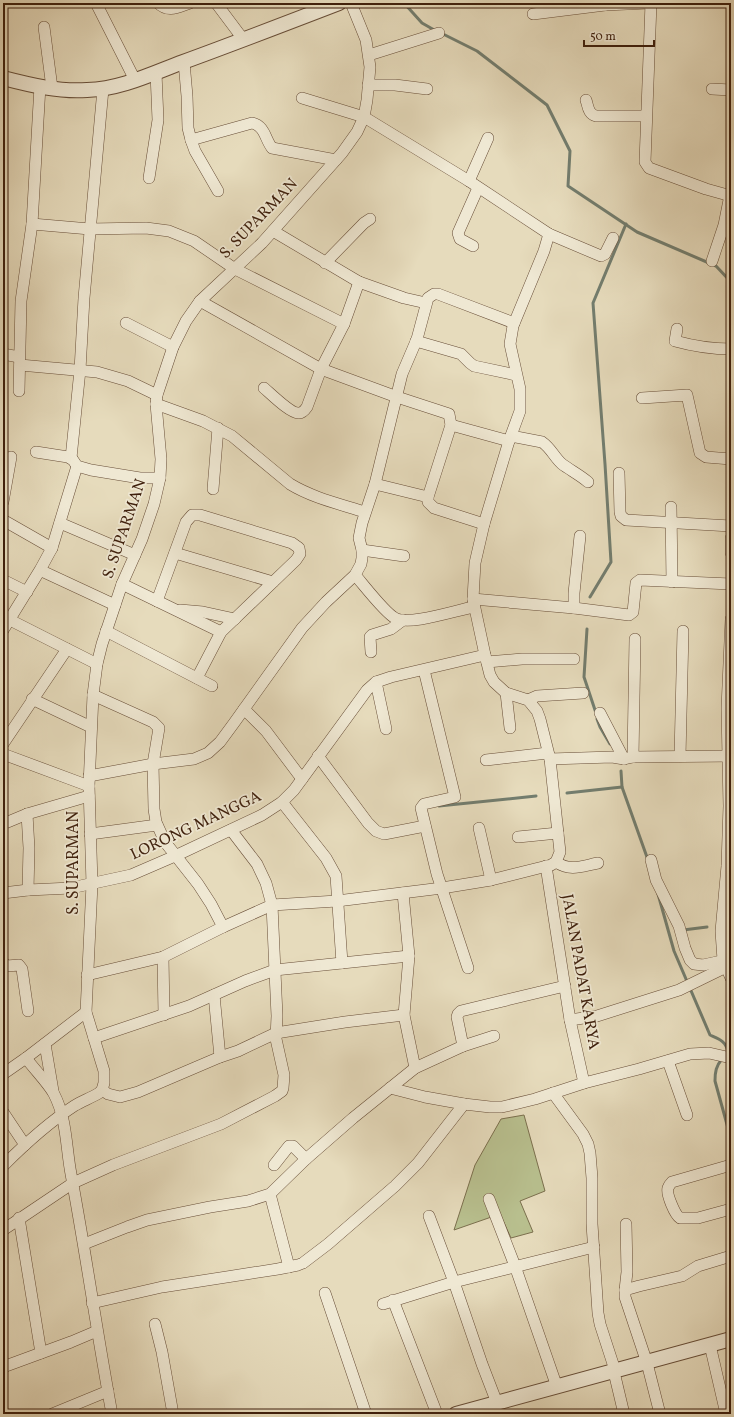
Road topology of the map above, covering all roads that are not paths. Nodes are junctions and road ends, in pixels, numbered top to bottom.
1 (96, 3) edge
2 (158, 3) edge
3 (190, 3) edge
4 (216, 3) edge
5 (339, 3) edge
6 (351, 3) edge
7 (650, 3) edge
8 (604, 4) edge
9 (533, 14) dead end
10 (44, 27) dead end
11 (439, 33) dead end
12 (244, 39) junction
13 (369, 55) junction
14 (184, 62) junction
15 (156, 72) junction
16 (3, 78) edge
17 (135, 80) junction
18 (368, 85) junction
19 (46, 87) junction
20 (103, 89) junction
21 (427, 89) dead end
22 (712, 89) dead end
23 (731, 90) edge
24 (302, 98) dead end
25 (586, 100) dead end
26 (646, 116) junction
27 (364, 117) junction
28 (488, 138) dead end
29 (191, 140) junction
30 (336, 160) junction
31 (149, 178) dead end
32 (468, 181) junction
33 (478, 188) junction
34 (218, 191) dead end
35 (730, 196) edge
36 (370, 219) dead end
37 (32, 224) junction
38 (90, 229) junction
39 (273, 231) junction
40 (549, 234) junction
41 (613, 238) dead end
42 (473, 246) dead end
43 (712, 261) dead end
44 (325, 263) junction
45 (235, 269) junction
46 (359, 282) junction
47 (200, 301) junction
48 (426, 303) junction
49 (126, 323) dead end
50 (514, 323) junction
51 (344, 324) junction
52 (676, 329) dead end
53 (416, 341) junction
54 (173, 347) junction
55 (731, 349) edge
56 (3, 354) edge
57 (20, 361) junction
58 (321, 369) junction
59 (80, 370) junction
60 (516, 375) junction
61 (264, 388) dead end
62 (19, 391) dead end
63 (397, 397) junction
64 (642, 398) dead end
65 (157, 399) junction
66 (451, 425) junction
67 (218, 428) junction
68 (510, 439) junction
69 (36, 452) dead end
70 (11, 457) dead end
71 (731, 459) edge
72 (74, 462) junction
73 (620, 473) dead end
74 (160, 478) junction
75 (588, 482) dead end
76 (375, 484) junction
77 (212, 489) dead end
78 (428, 497) junction
79 (3, 502) edge
80 (672, 508) dead end
81 (365, 512) junction
82 (3, 520) edge
83 (60, 523) junction
84 (672, 523) junction
85 (484, 524) junction
86 (731, 526) edge
87 (580, 536) dead end
88 (731, 538) edge
89 (731, 545) edge
90 (52, 548) junction
91 (362, 550) junction
92 (175, 553) junction
93 (731, 553) edge
94 (135, 555) junction
95 (404, 556) dead end
96 (44, 572) dead end
97 (355, 575) junction
98 (3, 580) edge
99 (273, 582) junction
100 (672, 582) junction
101 (122, 584) junction
102 (731, 584) edge
103 (27, 592) junction
104 (156, 601) junction
105 (473, 603) junction
106 (115, 605) junction
107 (574, 608) junction
108 (172, 609) junction
109 (235, 619) junction
110 (731, 619) edge
111 (10, 620) junction
112 (403, 620) junction
113 (3, 630) edge
114 (683, 631) dead end
115 (106, 632) junction
116 (221, 632) junction
117 (635, 639) dead end
118 (67, 649) junction
119 (371, 652) dead end
120 (486, 659) junction
121 (574, 659) dead end
122 (97, 664) junction
123 (424, 670) junction
124 (197, 678) junction
125 (376, 682) junction
126 (212, 686) dead end
127 (506, 693) junction
128 (583, 693) dead end
129 (93, 694) junction
130 (32, 699) junction
131 (528, 700) junction
132 (244, 708) junction
133 (729, 708) edge
134 (600, 713) dead end
135 (91, 727) junction
136 (510, 728) dead end
137 (386, 729) dead end
138 (3, 744) edge
139 (3, 754) edge
140 (318, 756) junction
141 (549, 756) junction
142 (680, 756) junction
143 (729, 756) edge
144 (628, 758) junction
145 (486, 760) dead end
146 (153, 764) junction
147 (302, 779) junction
148 (89, 786) junction
149 (282, 802) junction
150 (730, 806) edge
151 (27, 814) junction
152 (3, 824) edge
153 (157, 825) junction
154 (425, 826) junction
155 (479, 828) dead end
156 (231, 830) junction
157 (558, 833) junction
158 (90, 834) junction
159 (518, 837) dead end
160 (175, 856) junction
161 (651, 860) dead end
162 (729, 860) edge
163 (556, 862) junction
164 (598, 863) dead end
165 (546, 866) junction
166 (491, 880) junction
167 (92, 884) junction
168 (442, 888) junction
169 (28, 890) junction
170 (3, 893) edge
171 (403, 893) junction
172 (337, 901) junction
173 (272, 905) junction
174 (726, 923) edge
175 (223, 927) junction
176 (409, 956) junction
177 (163, 957) junction
178 (3, 962) edge
179 (726, 962) edge
180 (342, 963) junction
181 (468, 968) dead end
182 (275, 970) junction
183 (88, 975) junction
184 (731, 978) edge
185 (565, 986) junction
186 (214, 994) junction
187 (28, 1011) dead end
188 (86, 1012) junction
189 (164, 1015) junction
190 (404, 1015) junction
191 (570, 1020) junction
192 (276, 1033) junction
193 (494, 1036) dead end
194 (94, 1038) junction
195 (44, 1044) junction
196 (463, 1046) junction
197 (220, 1057) junction
198 (726, 1057) edge
199 (26, 1058) junction
200 (668, 1061) junction
201 (415, 1068) junction
202 (3, 1074) edge
203 (584, 1083) junction
204 (390, 1088) junction
205 (102, 1090) junction
206 (54, 1093) junction
207 (552, 1093) junction
208 (464, 1104) junction
209 (3, 1112) edge
210 (62, 1114) junction
211 (687, 1115) dead end
212 (25, 1145) junction
213 (306, 1159) junction
214 (274, 1165) dead end
215 (731, 1165) edge
216 (3, 1166) edge
217 (72, 1183) junction
218 (270, 1194) junction
219 (489, 1198) dead end
220 (731, 1209) edge
221 (429, 1216) dead end
222 (19, 1218) junction
223 (626, 1224) dead end
224 (3, 1230) edge
225 (84, 1244) junction
226 (594, 1247) junction
227 (731, 1256) edge
228 (515, 1266) junction
229 (289, 1267) junction
230 (454, 1282) junction
231 (625, 1290) junction
232 (325, 1293) dead end
233 (92, 1303) junction
234 (155, 1324) dead end
235 (97, 1331) junction
236 (731, 1340) edge
237 (710, 1345) junction
238 (41, 1352) junction
239 (647, 1363) junction
240 (3, 1367) edge
241 (614, 1372) junction
242 (557, 1387) junction
243 (108, 1392) junction
244 (727, 1400) edge
245 (497, 1403) junction
246 (52, 1414) edge
247 (112, 1414) edge
248 (173, 1414) edge
249 (366, 1414) edge
250 (437, 1414) edge
251 (456, 1414) edge
252 (624, 1414) edge
253 (660, 1414) edge
254 (726, 1414) edge

1 - 17 street
2 - 3 street
4 - 12 street
5 - 12 street
6 - 13 street, S. SUPARMAN
7 - 8 street
7 - 26 street
8 - 9 street
10 - 19 street
11 - 13 street
12 - 14 street
13 - 18 street, S. SUPARMAN
14 - 15 street
14 - 29 street
15 - 17 street
15 - 31 street
16 - 19 street
17 - 20 street
18 - 21 street
18 - 27 street, S. SUPARMAN
19 - 20 street
19 - 37 street
20 - 38 street
22 - 23 street
24 - 27 street
25 - 26 street
26 - 35 street
27 - 30 street, S. SUPARMAN
27 - 32 street
28 - 32 street
29 - 30 street
29 - 34 street
30 - 39 street, S. SUPARMAN
32 - 33 street
33 - 40 street
33 - 42 street
35 - 43 street
36 - 44 street
37 - 38 street
37 - 57 street
38 - 45 street
38 - 59 street
39 - 44 street
39 - 45 street, S. SUPARMAN
40 - 41 street
40 - 50 street
44 - 46 street
45 - 47 street, S. SUPARMAN
45 - 51 street
46 - 48 street
46 - 51 street
47 - 54 street, S. SUPARMAN
47 - 58 street
48 - 50 street
48 - 53 street
49 - 54 street
50 - 60 street
51 - 58 street
52 - 55 street
53 - 60 street
53 - 63 street
54 - 65 street, S. SUPARMAN
56 - 57 street
57 - 59 street
57 - 62 street
58 - 61 street
58 - 63 street
59 - 65 street
59 - 72 street
60 - 68 street
63 - 66 street
63 - 76 street
64 - 71 street
65 - 67 street
65 - 74 street, S. SUPARMAN
66 - 68 street
66 - 78 street
67 - 77 street
67 - 81 street
68 - 75 street
68 - 85 street
69 - 72 street
70 - 79 street
72 - 74 street
72 - 83 street
73 - 84 street
74 - 94 street, S. SUPARMAN
76 - 78 street
76 - 81 street
78 - 85 street
80 - 84 street
81 - 91 street
82 - 90 street
83 - 90 street
83 - 94 street
84 - 86 street
84 - 100 street
85 - 105 street
87 - 107 street
88 - 89 street
89 - 93 street
90 - 103 street
91 - 95 street
91 - 97 street
92 - 99 street
92 - 99 street
92 - 104 street
94 - 101 street, S. SUPARMAN
96 - 106 street
97 - 112 street
97 - 132 street
98 - 103 street
99 - 109 street
100 - 102 street
100 - 107 street
101 - 104 street
101 - 106 street, S. SUPARMAN
103 - 111 street
104 - 108 street
105 - 107 street
105 - 112 street
105 - 120 street
106 - 115 street, S. SUPARMAN
108 - 109 street
108 - 116 street
109 - 116 street
110 - 133 street
111 - 113 street
111 - 118 street
112 - 119 street
114 - 142 street
115 - 122 street, S. SUPARMAN
115 - 124 street
116 - 124 street
117 - 144 street
118 - 122 street
118 - 130 street
120 - 121 street, LORONG MANGGA
120 - 123 street, LORONG MANGGA
120 - 127 street
122 - 129 street, S. SUPARMAN
123 - 125 street, LORONG MANGGA
123 - 154 street
124 - 126 street
125 - 137 street
125 - 140 street, LORONG MANGGA
127 - 131 street
127 - 136 street
128 - 131 street
129 - 135 street, S. SUPARMAN
129 - 146 street
130 - 135 street
130 - 138 street
131 - 141 street
132 - 146 street
132 - 147 street
133 - 143 street
134 - 144 street
135 - 148 street, S. SUPARMAN
139 - 148 street
140 - 147 street, LORONG MANGGA
140 - 154 street
141 - 144 street
141 - 145 street
141 - 157 street
142 - 143 street
142 - 144 street
143 - 150 street
146 - 148 street
146 - 153 street
147 - 149 street, LORONG MANGGA
148 - 151 street
148 - 158 street, S. SUPARMAN
149 - 156 street, LORONG MANGGA
149 - 172 street
150 - 162 street
151 - 152 street
151 - 169 street
153 - 158 street
153 - 160 street
154 - 168 street
155 - 166 street
156 - 160 street, LORONG MANGGA
156 - 173 street
157 - 159 street
157 - 163 street
158 - 167 street, S. SUPARMAN
160 - 167 street, LORONG MANGGA
160 - 175 street
161 - 179 street
162 - 174 street
163 - 164 street
163 - 165 street
165 - 166 street
165 - 185 street, JALAN PADAT KARYA
166 - 168 street
167 - 169 street, LORONG MANGGA
167 - 183 street, S. SUPARMAN
168 - 171 street
168 - 181 street
169 - 170 street, LORONG MANGGA
171 - 172 street
171 - 176 street
172 - 173 street
172 - 180 street
173 - 175 street
173 - 182 street
174 - 179 street
175 - 177 street
176 - 180 street
176 - 190 street
177 - 183 street
177 - 189 street
178 - 187 street
179 - 184 street
179 - 191 street
180 - 182 street
182 - 186 street
182 - 192 street
183 - 188 street, S. SUPARMAN
185 - 191 street, JALAN PADAT KARYA
185 - 196 street
186 - 189 street
186 - 197 street
188 - 194 street, S. SUPARMAN
188 - 195 street
189 - 194 street
190 - 192 street
190 - 201 street
191 - 203 street, JALAN PADAT KARYA
192 - 197 street
192 - 217 street
193 - 196 street
194 - 205 street, S. SUPARMAN
195 - 199 street
195 - 206 street
196 - 201 street
197 - 205 street
198 - 200 street
199 - 202 street
199 - 206 street
200 - 203 street
200 - 211 street
201 - 204 street
203 - 207 street
204 - 208 street
204 - 213 street
205 - 210 street
206 - 210 street
207 - 208 street
207 - 226 street
208 - 229 street
209 - 212 street
210 - 212 street
210 - 217 street
212 - 216 street
213 - 214 street
213 - 218 street
215 - 220 street
217 - 222 street
217 - 225 street
218 - 225 street
218 - 229 street
219 - 228 street
221 - 230 street
222 - 224 street
222 - 238 street
223 - 231 street
225 - 233 street
226 - 228 street
226 - 241 street
227 - 231 street
228 - 230 street
228 - 242 street
229 - 233 street
230 - 245 street
230 - 250 street
231 - 239 street
232 - 249 street
233 - 235 street
234 - 248 street
235 - 238 street
235 - 243 street
236 - 237 street
237 - 239 street
237 - 244 street
238 - 240 street
239 - 241 street
239 - 253 street
241 - 242 street
241 - 252 street
242 - 245 street
243 - 246 street
243 - 247 street
244 - 254 street
245 - 251 street

